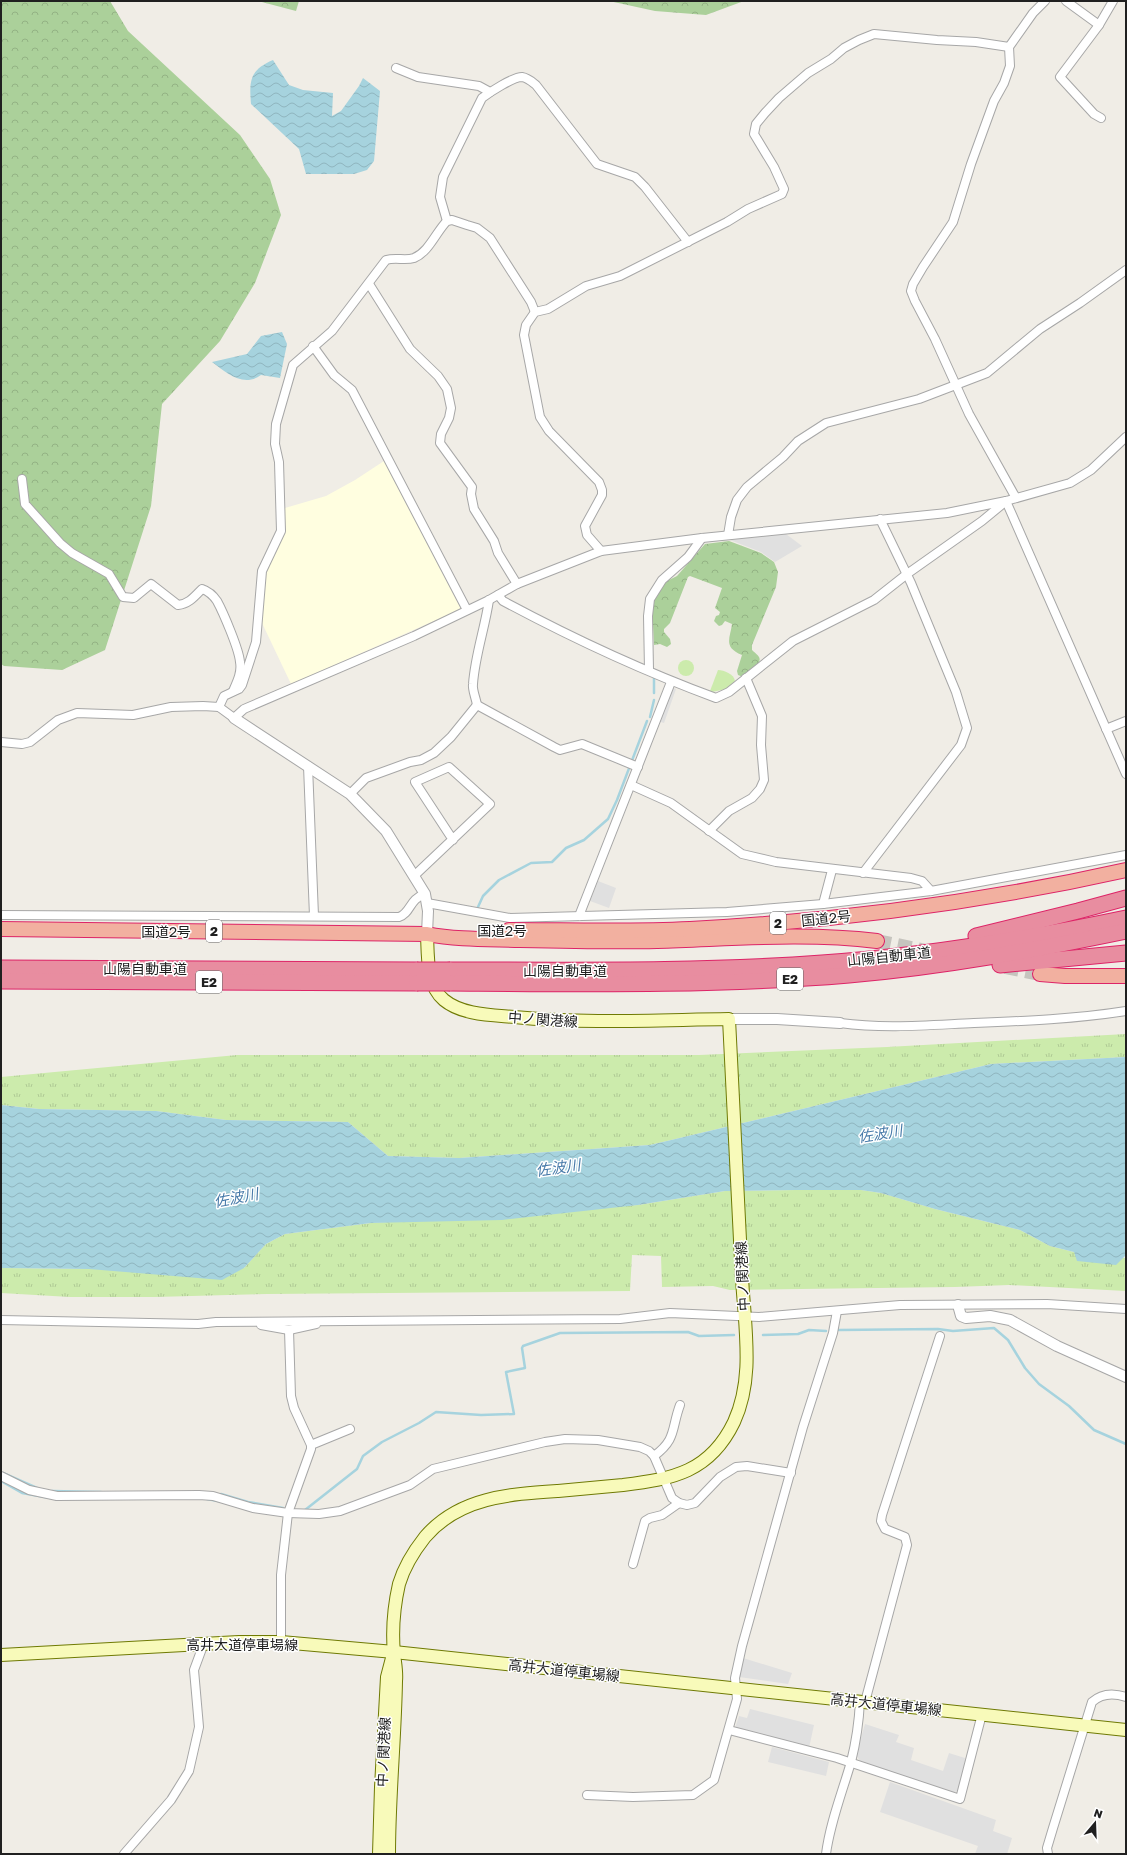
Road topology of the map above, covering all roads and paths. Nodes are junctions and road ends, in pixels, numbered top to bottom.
1 (1045, 1) edge
2 (1066, 1) edge
3 (1113, 1) edge
4 (1099, 25) junction
5 (1009, 47) junction
6 (396, 68) dead end
7 (490, 92) junction
8 (1101, 118) dead end
9 (448, 221) junction
10 (688, 242) junction
11 (1126, 270) edge
12 (369, 284) junction
13 (535, 312) junction
14 (313, 346) junction
15 (955, 386) junction
16 (1126, 437) edge
17 (22, 479) dead end
18 (1016, 498) junction
19 (1006, 501) junction
20 (880, 519) junction
21 (728, 536) junction
22 (702, 538) junction
23 (601, 551) junction
24 (907, 574) junction
25 (517, 584) junction
26 (498, 595) junction
27 (489, 600) junction
28 (467, 610) junction
29 (649, 670) junction
30 (746, 678) junction
31 (671, 682) junction
32 (233, 692) junction
33 (477, 705) junction
34 (220, 707) junction
35 (234, 718) junction
36 (1126, 721) edge
37 (1106, 729) junction
38 (1, 742) edge
39 (308, 766) junction
40 (638, 767) junction
41 (1126, 774) edge
42 (631, 785) junction
43 (350, 794) junction
44 (709, 831) junction
45 (453, 840) junction
46 (1126, 855) edge
47 (832, 870) junction
48 (1126, 870) edge
49 (863, 873) junction
50 (415, 875) junction
51 (930, 891) junction
52 (426, 898) junction
53 (1126, 898) edge
54 (823, 904) junction
55 (1, 916) edge
56 (314, 916) junction
57 (579, 916) junction
58 (1126, 918) edge
59 (1, 930) edge
60 (1126, 931) edge
61 (426, 934) junction
62 (877, 941) tunnel mouth
63 (1126, 953) edge
64 (823, 963) junction
65 (1, 968) edge
66 (901, 969) junction
67 (1040, 974) tunnel mouth
68 (417, 976) junction
69 (1126, 976) edge
70 (450, 977) junction
71 (1, 981) edge
72 (1126, 1011) edge
73 (729, 1019) junction
74 (840, 1023) joint
75 (958, 1305) junction
76 (1126, 1309) edge
77 (837, 1311) junction
78 (745, 1317) junction
79 (1, 1320) edge
80 (324, 1320) junction
81 (254, 1322) junction
82 (289, 1330) junction
83 (940, 1336) dead end
84 (1126, 1377) edge
85 (680, 1405) dead end
86 (350, 1429) dead end
87 (311, 1445) junction
88 (654, 1456) junction
89 (791, 1473) junction
90 (1, 1476) edge
91 (663, 1480) junction
92 (679, 1503) junction
93 (288, 1513) junction
94 (633, 1564) dead end
95 (281, 1642) junction
96 (204, 1643) junction
97 (394, 1652) junction
98 (1, 1655) edge
99 (736, 1688) junction
100 (1126, 1697) edge
101 (863, 1702) junction
102 (982, 1714) junction
103 (1086, 1725) junction
104 (729, 1730) junction
105 (1126, 1730) edge
106 (850, 1762) junction
107 (587, 1795) dead end
108 (124, 1854) edge
109 (379, 1854) edge
110 (389, 1854) edge
111 (826, 1854) edge
112 (1048, 1854) edge

1 - 5 street
2 - 4 street
3 - 4 street
4 - 8 street
5 - 10 street
5 - 15 street
6 - 7 street
7 - 9 street
7 - 10 street
9 - 12 street
9 - 13 street
10 - 13 street
11 - 15 street
12 - 14 street
12 - 25 street
13 - 23 street
14 - 28 street
14 - 32 street
15 - 18 street
15 - 21 street
16 - 18 street
17 - 32 street
18 - 19 street
19 - 20 street
19 - 24 street
19 - 37 street
20 - 21 street
20 - 24 street
21 - 22 street
22 - 23 street
22 - 29 street
23 - 25 street
24 - 30 street
24 - 49 street
25 - 26 street
26 - 27 street
26 - 29 street
27 - 28 street
27 - 33 street
28 - 35 street
29 - 31 street
30 - 31 street
30 - 44 street
31 - 40 street
32 - 34 street
33 - 40 street
33 - 43 street
34 - 35 street
34 - 38 street
35 - 39 street
36 - 37 street
37 - 41 street
39 - 43 street
39 - 56 street
40 - 42 street
42 - 44 street
42 - 57 street
43 - 50 street
44 - 47 street
45 - 45 street
45 - 50 street
46 - 51 street
47 - 49 street
47 - 54 street
48 - 61 highway, 国道2号 / 2
49 - 51 street
50 - 52 street
51 - 54 street
52 - 56 street
52 - 57 street
52 - 61 street
53 - 64 highway
54 - 57 street
55 - 56 street
58 - 64 highway, 山陽自動車道 / E2
59 - 61 highway, 国道2号 / 2
60 - 66 highway, 山陽自動車道 / E2
61 - 62 highway, 国道2号 / 2
61 - 73 main road, 中ノ関港線
63 - 66 highway
64 - 70 highway, 山陽自動車道 / E2
65 - 68 highway, 山陽自動車道 / E2
66 - 70 highway, 山陽自動車道 / E2
67 - 69 highway
68 - 70 highway, 山陽自動車道 / E2, bridge
68 - 71 highway, 山陽自動車道 / E2
72 - 74 street
73 - 74 street
73 - 78 main road, 中ノ関港線
75 - 76 street
75 - 77 street
75 - 84 street
77 - 78 street
77 - 89 street
78 - 80 street
78 - 91 main road, 中ノ関港線
79 - 81 street
80 - 81 street
80 - 82 street
81 - 82 street
82 - 87 street
83 - 101 street
85 - 88 street
86 - 87 street
87 - 93 street
88 - 91 street
88 - 93 street
89 - 92 street
89 - 99 street
90 - 93 street
91 - 92 street
91 - 97 main road, 中ノ関港線
92 - 94 street
93 - 95 street
95 - 96 main road, 高井大道停車場線
95 - 97 main road, 高井大道停車場線
96 - 98 main road, 高井大道停車場線
96 - 108 street
97 - 99 main road, 高井大道停車場線
97 - 109 main road, 中ノ関港線
97 - 110 main road, 中ノ関港線
99 - 101 main road, 高井大道停車場線
99 - 104 street
100 - 103 street
101 - 102 main road, 高井大道停車場線
101 - 106 street
102 - 103 main road, 高井大道停車場線
102 - 106 street
103 - 105 main road, 高井大道停車場線
103 - 112 street
104 - 106 street
104 - 107 street
106 - 111 street

